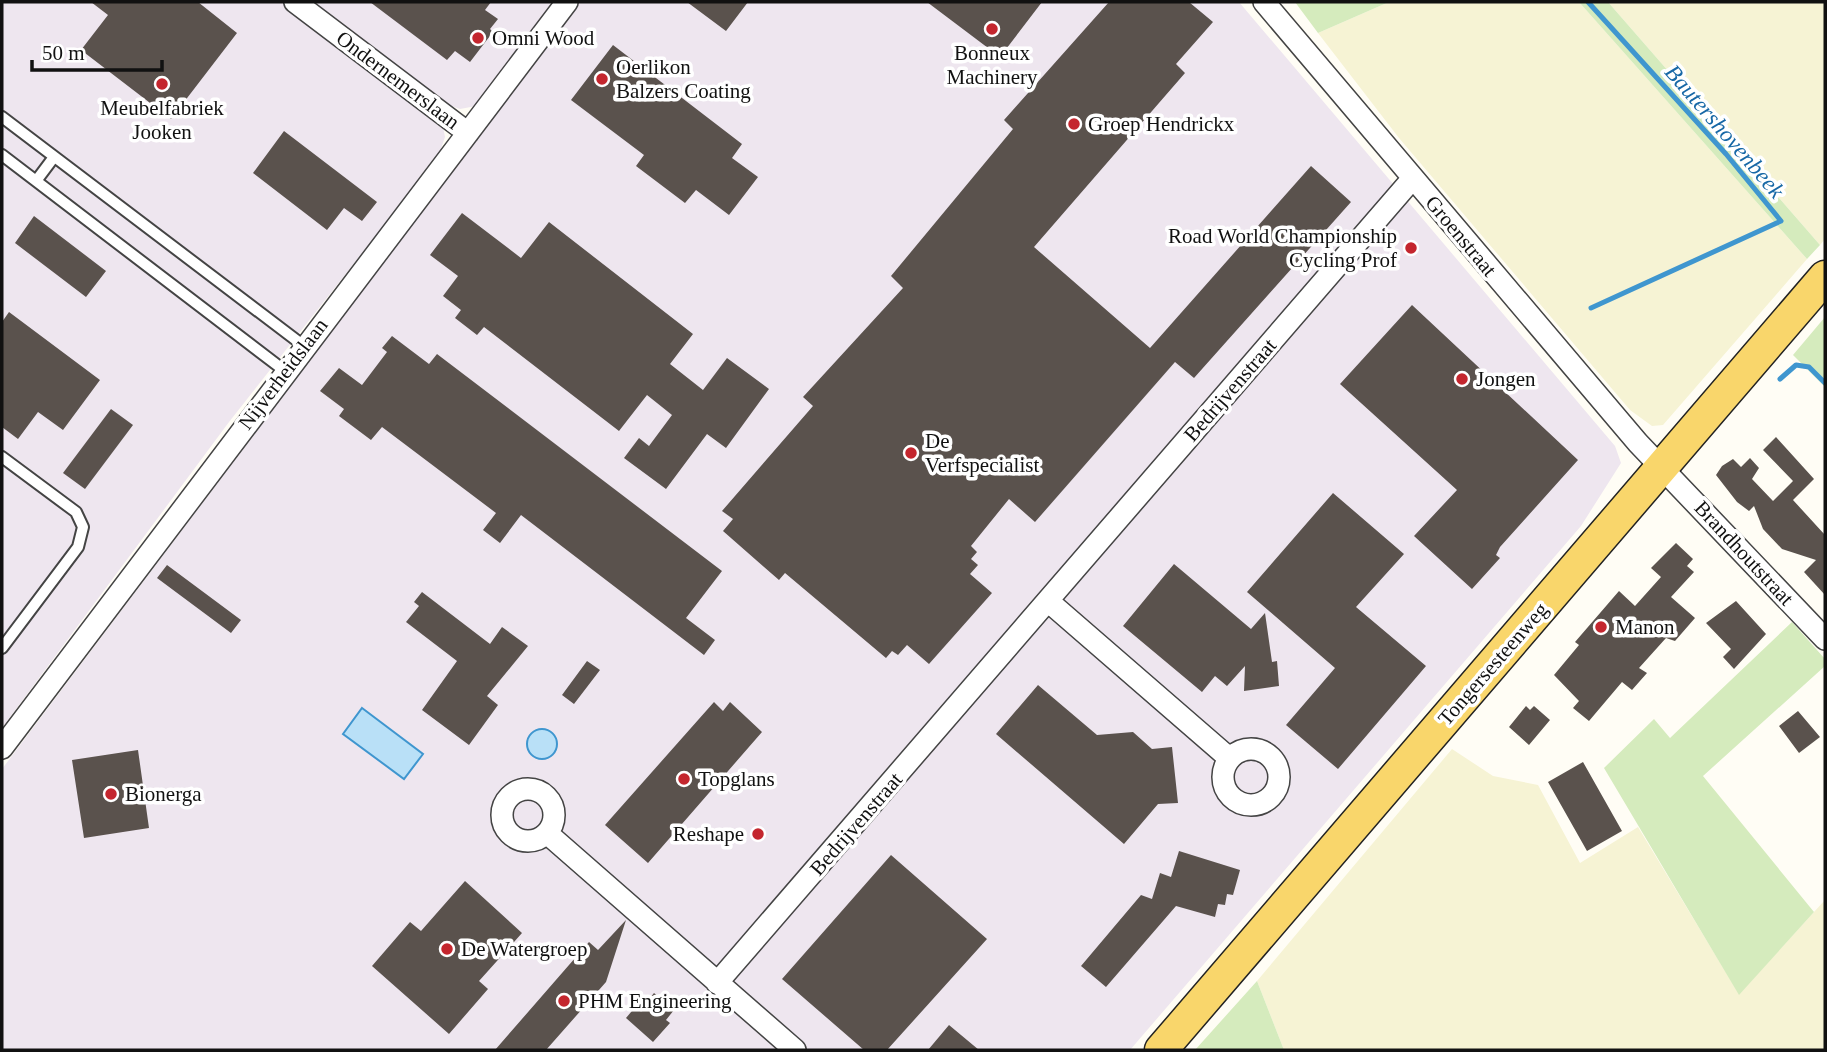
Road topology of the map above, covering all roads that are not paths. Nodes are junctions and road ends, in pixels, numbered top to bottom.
1 (295, 2) edge
2 (567, 2) edge
3 (1264, 2) edge
4 (2, 117) edge
5 (468, 133) junction
6 (2, 155) edge
7 (54, 157) junction
8 (1413, 178) junction
9 (36, 181) junction
10 (1825, 277) edge
11 (304, 346) junction
12 (285, 371) junction
13 (2, 457) edge
14 (1653, 457) junction
15 (1048, 601) junction
16 (1825, 639) edge
17 (2, 648) edge
18 (2, 748) edge
19 (1229, 758) dead end
20 (548, 834) dead end
21 (717, 983) junction
22 (795, 1050) edge
23 (1161, 1050) edge

1 - 5 street, Ondernemerslaan
2 - 5 street, Nijverheidslaan
3 - 8 street, Groenstraat
4 - 7 lane
5 - 11 street, Nijverheidslaan
6 - 9 lane
7 - 9 lane
7 - 11 lane
8 - 14 street, Groenstraat
8 - 15 street, Bedrijvenstraat
9 - 12 lane
10 - 14 main road, Tongersesteenweg
11 - 12 street, Nijverheidslaan
12 - 18 street, Nijverheidslaan
13 - 17 lane
14 - 16 street, Brandhoutstraat
14 - 23 main road, Tongersesteenweg
15 - 19 street
15 - 21 street, Bedrijvenstraat
20 - 21 street
21 - 22 street

